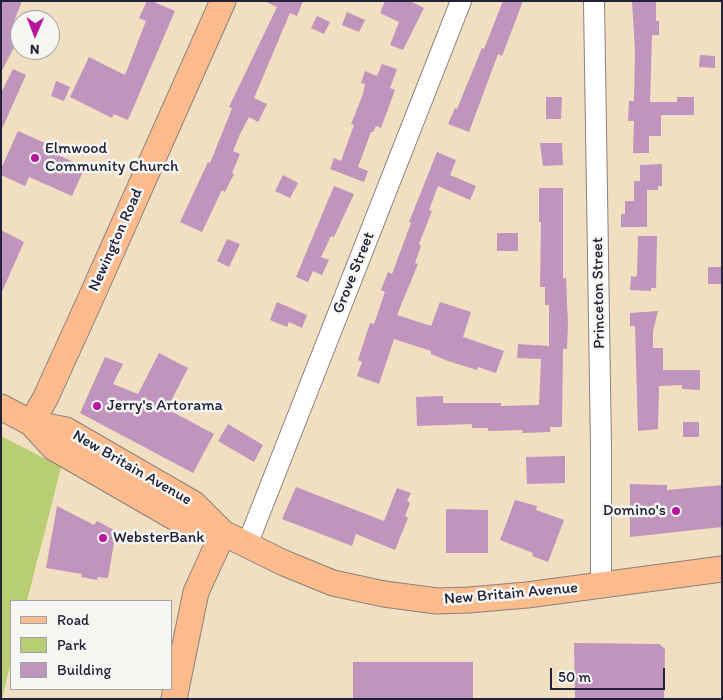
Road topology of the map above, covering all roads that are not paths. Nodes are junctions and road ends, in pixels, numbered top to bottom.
1 (222, 1) edge
2 (461, 1) edge
3 (594, 1) edge
4 (1, 407) edge
5 (31, 422) junction
6 (223, 533) junction
7 (247, 545) junction
8 (722, 569) edge
9 (601, 585) junction
10 (174, 699) edge

1 - 5 main road, Newington Road
2 - 7 street, Grove Street
3 - 9 street, Princeton Street
4 - 5 main road, New Britain Avenue
5 - 6 main road, New Britain Avenue
6 - 7 main road, New Britain Avenue
6 - 10 main road
7 - 9 main road, New Britain Avenue
8 - 9 main road, New Britain Avenue

